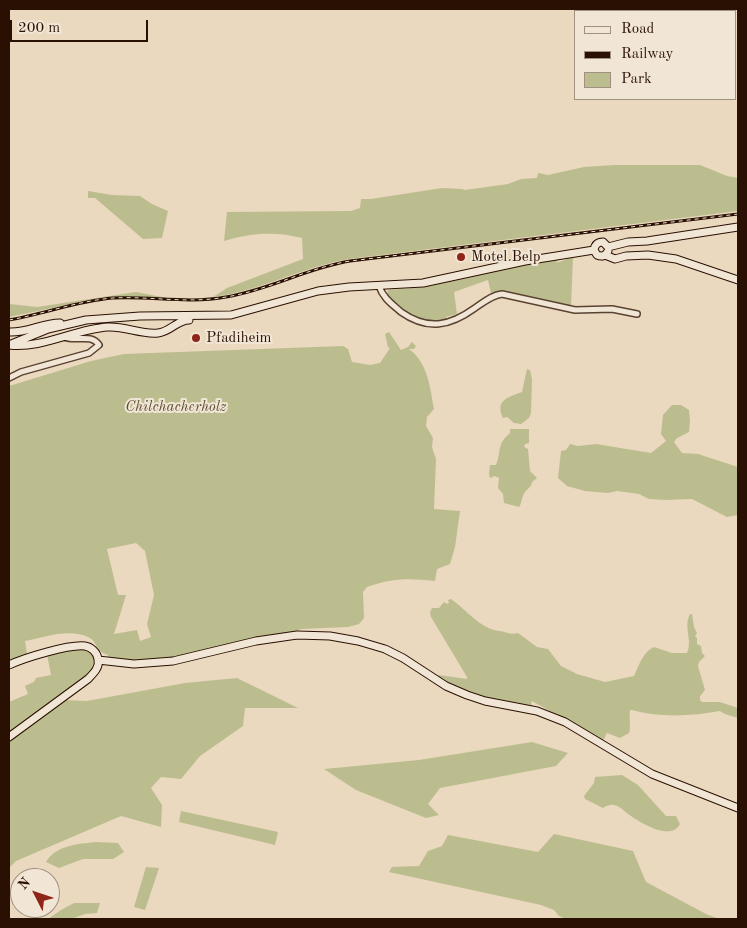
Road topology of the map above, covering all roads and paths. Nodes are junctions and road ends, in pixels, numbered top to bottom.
1 (738, 227) edge
2 (608, 247) junction
3 (594, 250) junction
4 (605, 255) junction
5 (738, 280) edge
6 (378, 286) junction
7 (637, 314) dead end
8 (219, 316) junction
9 (70, 323) junction
10 (9, 332) edge
11 (64, 337) junction
12 (9, 345) edge
13 (9, 378) edge
14 (98, 660) junction
15 (9, 665) edge
16 (9, 737) edge
17 (738, 808) edge

1 - 2 street
2 - 3 street
2 - 4 street
3 - 4 street
3 - 6 street
4 - 5 street
6 - 7 street
6 - 8 street
8 - 9 street
8 - 11 street
9 - 10 street
9 - 12 street
11 - 12 street
11 - 13 street
14 - 15 street
14 - 16 street
14 - 17 street

